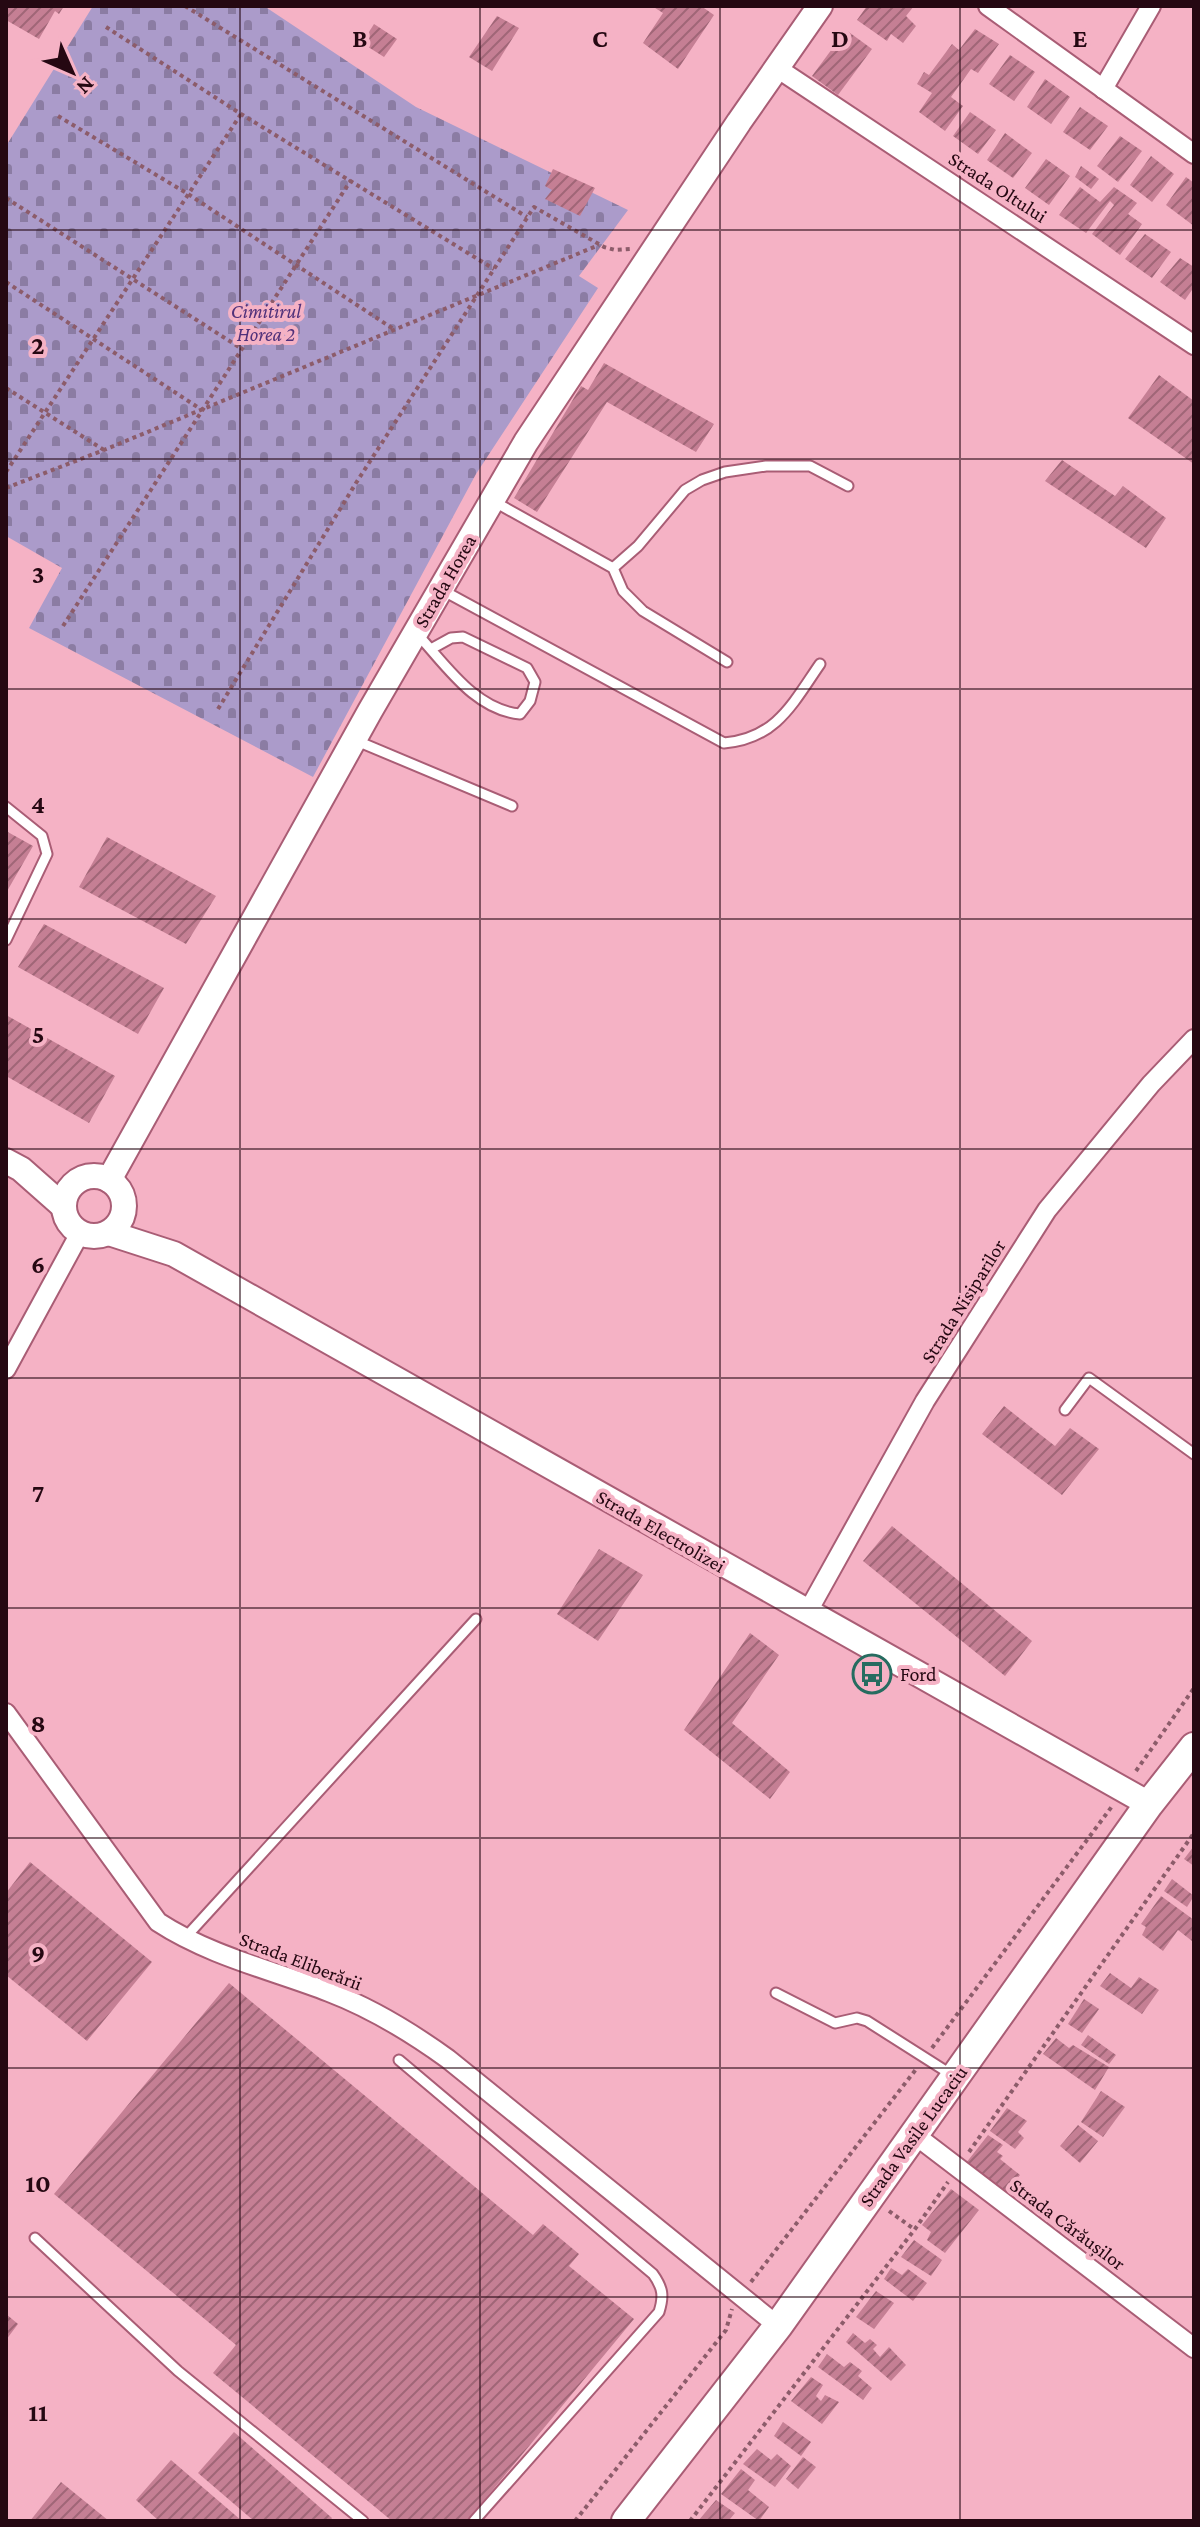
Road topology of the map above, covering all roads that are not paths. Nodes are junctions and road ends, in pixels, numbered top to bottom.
1 (820, 6) edge
2 (988, 6) edge
3 (1151, 6) edge
4 (777, 68) junction
5 (1103, 89) junction
6 (1194, 154) edge
7 (1194, 345) edge
8 (848, 486) dead end
9 (492, 500) junction
10 (613, 568) junction
11 (440, 590) junction
12 (424, 640) junction
13 (727, 662) dead end
14 (820, 664) dead end
15 (354, 740) junction
16 (512, 806) dead end
17 (6, 807) edge
18 (6, 940) edge
19 (1194, 1039) edge
20 (13, 1165) edge
21 (109, 1180) junction
22 (78, 1181) junction
23 (64, 1207) junction
24 (125, 1209) junction
25 (80, 1233) junction
26 (109, 1233) junction
27 (174, 1254) junction
28 (6, 1369) edge
29 (1065, 1410) dead end
30 (1194, 1454) edge
31 (807, 1613) junction
32 (476, 1619) dead end
33 (6, 1713) edge
34 (1194, 1747) edge
35 (1149, 1804) junction
36 (184, 1939) junction
37 (776, 1993) dead end
38 (399, 2060) dead end
39 (956, 2077) junction
40 (915, 2135) junction
41 (35, 2238) dead end
42 (778, 2326) junction
43 (1194, 2348) edge
44 (363, 2521) edge
45 (474, 2521) edge
46 (626, 2521) edge

1 - 4 street, Strada Horea
2 - 5 street
3 - 5 street
4 - 7 street, Strada Oltului
4 - 9 street, Strada Horea
5 - 6 street
8 - 10 lane
9 - 10 lane
9 - 11 street, Strada Horea
10 - 13 lane
11 - 12 street, Strada Horea
11 - 14 lane
12 - 12 lane
12 - 15 street, Strada Horea
15 - 16 lane
15 - 21 street, Strada Horea
17 - 18 lane
19 - 31 street, Strada Nisiparilor
20 - 22 street
20 - 23 street
21 - 22 street
21 - 24 street
22 - 23 street
23 - 25 street
24 - 26 street
24 - 27 street, Strada Electrolizei
25 - 26 street
25 - 28 street
26 - 27 street, Strada Electrolizei
27 - 31 street, Strada Electrolizei
29 - 30 lane
31 - 35 street, Strada Electrolizei
32 - 36 lane
33 - 36 street, Strada Eliberării
34 - 35 main road, Strada Vasile Lucaciu
35 - 39 main road, Strada Vasile Lucaciu
36 - 42 street, Strada Eliberării
37 - 39 lane
38 - 45 lane
39 - 40 main road, Strada Vasile Lucaciu
40 - 42 main road, Strada Vasile Lucaciu
40 - 43 street, Strada Cărăușilor
41 - 44 lane
42 - 46 main road, Strada Vasile Lucaciu

